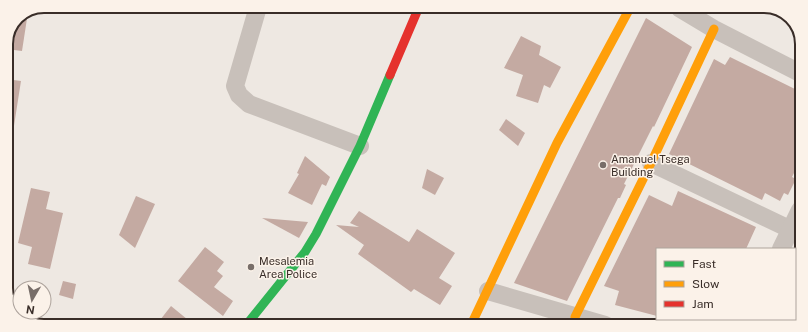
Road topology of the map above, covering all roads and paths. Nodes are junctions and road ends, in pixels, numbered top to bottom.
1 (256, 13) edge
2 (416, 13) edge
3 (627, 13) edge
4 (687, 13) edge
5 (714, 29) junction
6 (795, 70) edge
7 (360, 146) junction
8 (651, 163) junction
9 (795, 232) edge
10 (782, 248) edge
11 (488, 291) junction
12 (575, 317) junction
13 (251, 319) edge
14 (474, 319) edge
15 (582, 319) edge

1 - 7 street
2 - 7 street
3 - 11 street
4 - 5 street
5 - 6 street
5 - 8 street
7 - 13 street
8 - 9 street
8 - 12 street
9 - 10 street
11 - 12 street
11 - 14 street
12 - 15 street

